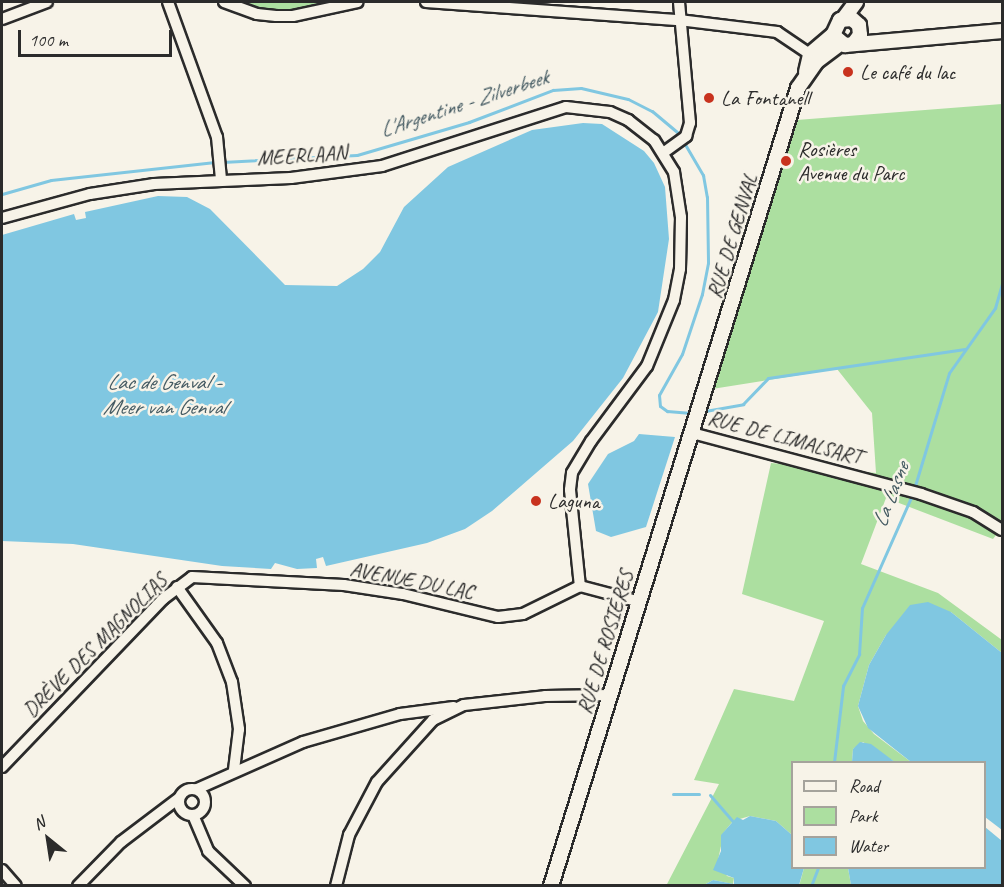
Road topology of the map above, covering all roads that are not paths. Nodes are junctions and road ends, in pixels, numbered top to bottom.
1 (47, 2) edge
2 (168, 2) edge
3 (224, 2) edge
4 (358, 2) edge
5 (426, 2) edge
6 (679, 2) edge
7 (338, 3) edge
8 (855, 4) edge
9 (2, 19) edge
10 (679, 20) junction
11 (853, 23) junction
12 (1002, 31) edge
13 (836, 39) junction
14 (891, 41) junction
15 (854, 43) junction
16 (810, 54) junction
17 (806, 74) junction
18 (663, 153) junction
19 (221, 179) junction
20 (2, 218) edge
21 (699, 412) joint
22 (692, 433) junction
23 (1002, 530) edge
24 (192, 577) joint
25 (580, 586) junction
26 (177, 587) junction
27 (640, 602) junction
28 (610, 694) junction
29 (454, 707) junction
30 (2, 767) edge
31 (234, 770) junction
32 (213, 782) junction
33 (197, 789) junction
34 (205, 799) junction
35 (180, 804) junction
36 (197, 813) junction
37 (2, 870) edge
38 (16, 885) edge
39 (78, 885) edge
40 (245, 885) edge
41 (336, 885) edge
42 (552, 885) edge

1 - 9 street
2 - 19 street
3 - 7 street
4 - 7 street
5 - 10 street
6 - 10 street
8 - 11 street
10 - 16 street
10 - 18 street
11 - 13 street
11 - 14 street
11 - 15 street
12 - 14 street
13 - 15 street
13 - 16 street
13 - 17 street
14 - 15 street
16 - 17 street, RUE DE GENVAL
17 - 21 street, RUE DE GENVAL
18 - 19 street, MEERLAAN
18 - 25 street, MEERLAAN
19 - 20 street, MEERLAAN
21 - 22 street, RUE DE ROSIÈRES
22 - 23 street, RUE DE LIMALSART
22 - 27 street, RUE DE ROSIÈRES
24 - 25 street, AVENUE DU LAC
24 - 26 street, DRÈVE DES MAGNOLIAS
25 - 27 street
26 - 30 street, DRÈVE DES MAGNOLIAS
26 - 31 street
27 - 28 street, RUE DE ROSIÈRES
28 - 29 street
28 - 42 street, RUE DE ROSIÈRES
29 - 31 street
29 - 41 street
31 - 32 street
32 - 33 street
32 - 34 street
33 - 34 street
33 - 35 street
34 - 36 street
35 - 36 street
35 - 39 street
36 - 40 street
37 - 38 street

